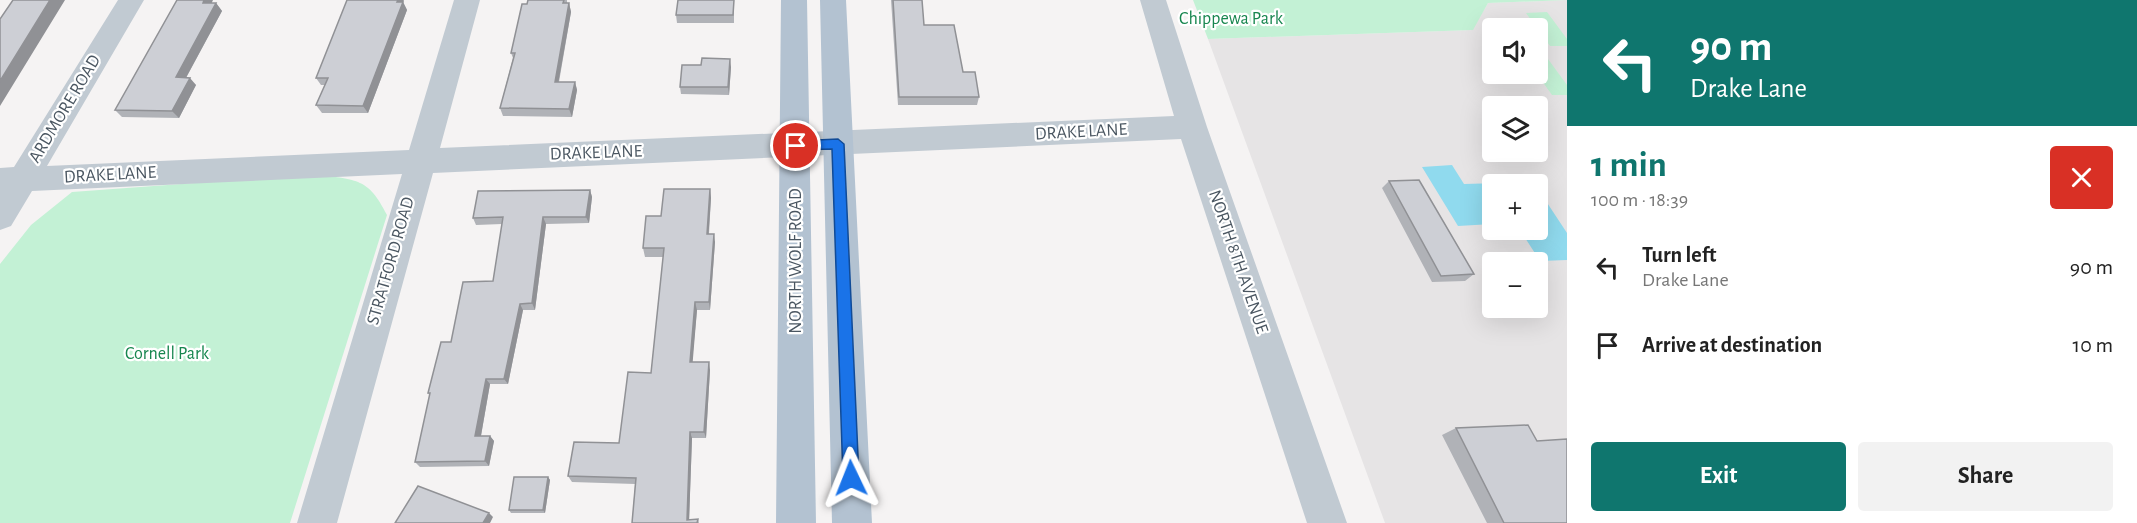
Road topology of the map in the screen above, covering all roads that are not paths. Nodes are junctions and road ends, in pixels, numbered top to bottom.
1 (131, 0) edge
2 (467, 0) edge
3 (794, 0) edge
4 (833, 0) edge
5 (1153, 0) edge
6 (1192, 127) junction
7 (838, 144) junction
8 (796, 146) junction
9 (420, 160) junction
10 (11, 180) edge
11 (0, 218) edge
12 (317, 523) edge
13 (796, 523) edge
14 (852, 523) edge
15 (1327, 523) edge

1 - 10 street, ARDMORE ROAD
2 - 9 street, STRATFORD ROAD
3 - 8 main road, NORTH WOLF ROAD
4 - 7 main road
5 - 6 street, NORTH 8TH AVENUE
6 - 7 street, DRAKE LANE
6 - 15 street, NORTH 8TH AVENUE
7 - 8 street, DRAKE LANE
7 - 14 main road
8 - 9 street, DRAKE LANE
8 - 13 main road, NORTH WOLF ROAD
9 - 10 street, DRAKE LANE
9 - 12 street, STRATFORD ROAD
10 - 11 street, ARDMORE ROAD

